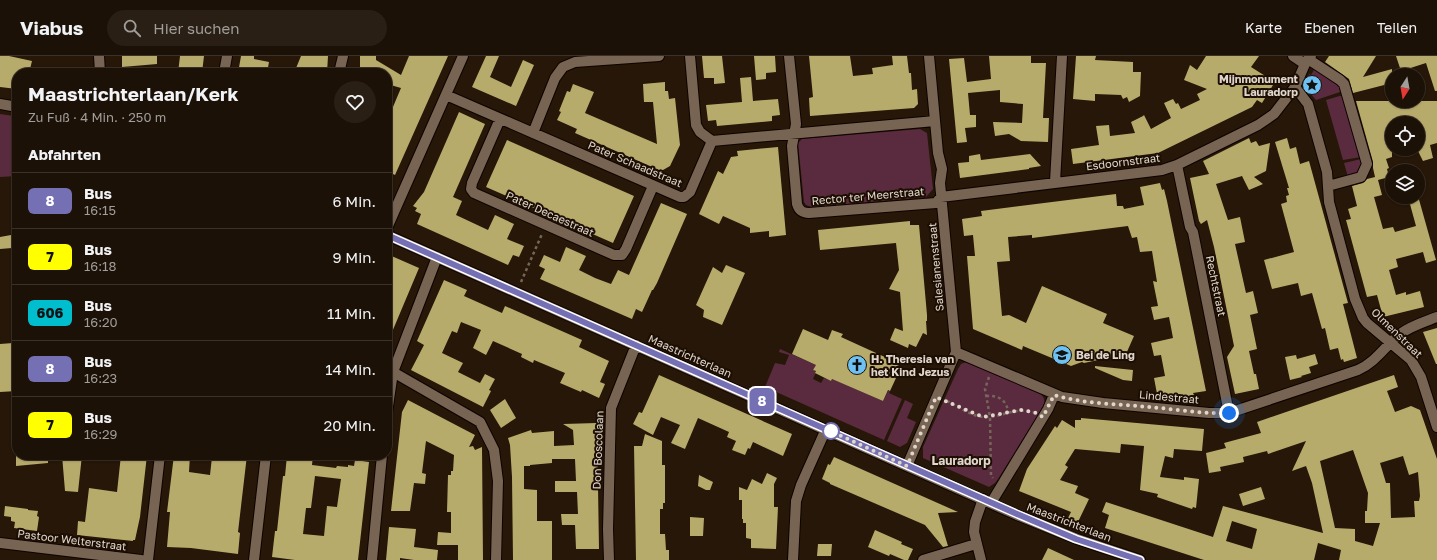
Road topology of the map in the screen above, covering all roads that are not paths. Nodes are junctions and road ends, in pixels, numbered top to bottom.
1 (99, 56) edge
2 (227, 56) edge
3 (343, 56) edge
4 (463, 56) edge
5 (660, 56) edge
6 (690, 56) edge
7 (789, 56) edge
8 (929, 56) edge
9 (1062, 56) edge
10 (1292, 56) edge
11 (1308, 60) edge
12 (100, 68) edge
13 (225, 68) edge
14 (340, 68) edge
15 (1295, 86) junction
16 (446, 95) junction
17 (0, 104) edge
18 (12, 106) edge
19 (500, 119) junction
20 (935, 120) junction
21 (533, 133) junction
22 (794, 133) junction
23 (712, 141) junction
24 (1176, 165) junction
25 (1055, 182) junction
26 (653, 186) junction
27 (1328, 186) junction
28 (941, 197) junction
29 (392, 217) edge
30 (392, 237) edge
31 (437, 257) junction
32 (1437, 317) edge
33 (1391, 343) junction
34 (636, 345) junction
35 (956, 352) junction
36 (393, 372) junction
37 (392, 379) edge
38 (1054, 395) junction
39 (1229, 413) junction
40 (1437, 427) edge
41 (826, 429) junction
42 (159, 460) edge
43 (265, 460) edge
44 (382, 460) edge
45 (907, 466) junction
46 (987, 501) junction
47 (0, 543) edge
48 (976, 544) junction
49 (76, 556) edge
50 (141, 560) edge
51 (148, 560) edge
52 (254, 560) edge
53 (372, 560) edge
54 (496, 560) edge
55 (609, 560) edge
56 (793, 560) edge
57 (923, 560) edge
58 (981, 560) edge
59 (1140, 560) edge

1 - 12 street
2 - 13 street
3 - 14 street
4 - 16 street
5 - 21 street
6 - 23 street
7 - 22 street
8 - 20 street, Salesianenstraat
9 - 25 street
10 - 11 street
11 - 15 street, Esdoornstraat
11 - 27 street
15 - 24 street, Esdoornstraat
15 - 27 street, Olmenstraat
16 - 19 street, Pater Schaadstraat
16 - 29 street
17 - 18 street
19 - 21 street, Pater Schaadstraat
19 - 26 street, Pater Decaestraat
20 - 22 street
20 - 28 street, Salesianenstraat
21 - 26 street, Pater Schaadstraat
22 - 23 street
22 - 28 street, Rector ter Meerstraat
23 - 26 street, Pater Schaadstraat
24 - 25 street, Esdoornstraat
24 - 39 street, Rechtstraat
25 - 28 street, Esdoornstraat
27 - 33 street, Olmenstraat
28 - 35 street, Salesianenstraat
30 - 31 street, Maastrichterlaan
31 - 34 street, Maastrichterlaan
31 - 36 street
32 - 33 street, Lindestraat
33 - 39 street, Lindestraat
33 - 40 street, Olmenstraat
34 - 41 street, Maastrichterlaan
34 - 55 street, Don Boscolaan
35 - 38 street, Lindestraat
35 - 45 street, Salesianenstraat
36 - 37 street
36 - 54 street
38 - 39 street, Lindestraat
38 - 46 street
41 - 45 street, Maastrichterlaan
41 - 56 street
42 - 51 street
43 - 52 street
44 - 53 street
45 - 46 street, Maastrichterlaan
46 - 48 street
46 - 59 street, Maastrichterlaan
47 - 49 street, Pastoor Welterstraat
48 - 57 street
48 - 58 street
49 - 50 street, Pastoor Welterstraat

